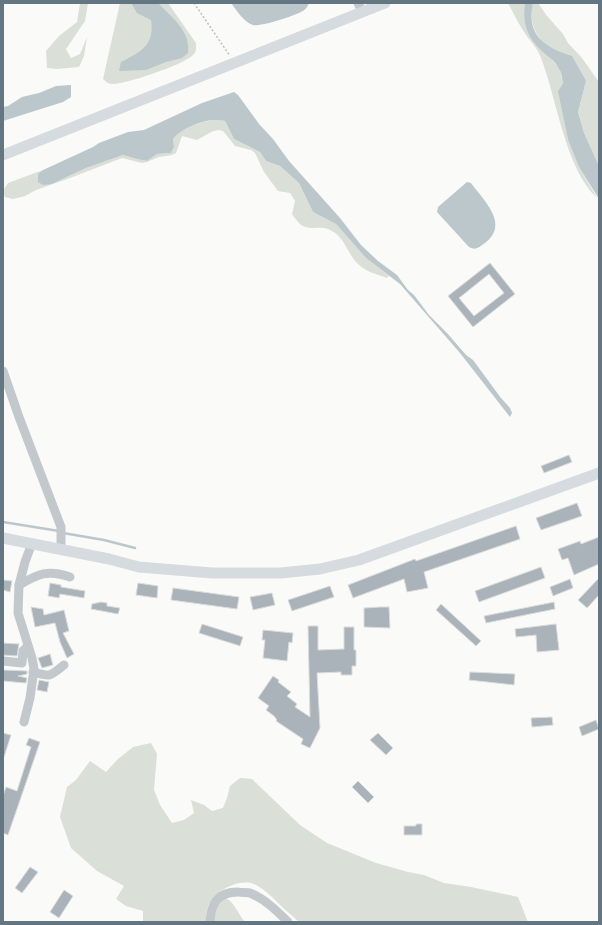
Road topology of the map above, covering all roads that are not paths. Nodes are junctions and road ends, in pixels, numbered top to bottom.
1 (385, 3) edge
2 (360, 8) edge
3 (3, 155) edge
4 (3, 371) edge
5 (599, 473) edge
6 (3, 538) edge
7 (32, 543) junction
8 (61, 549) junction
9 (70, 577) dead end
10 (19, 585) junction
11 (28, 646) junction
12 (3, 661) edge
13 (64, 665) dead end
14 (33, 672) junction
15 (24, 722) dead end
16 (210, 922) edge
17 (288, 922) edge

1 - 2 main road
2 - 3 main road
4 - 8 street
5 - 8 main road
6 - 7 main road
7 - 8 main road
7 - 10 street
9 - 10 street
10 - 11 street
11 - 12 street
11 - 14 street
13 - 14 street
14 - 15 street
16 - 17 street

